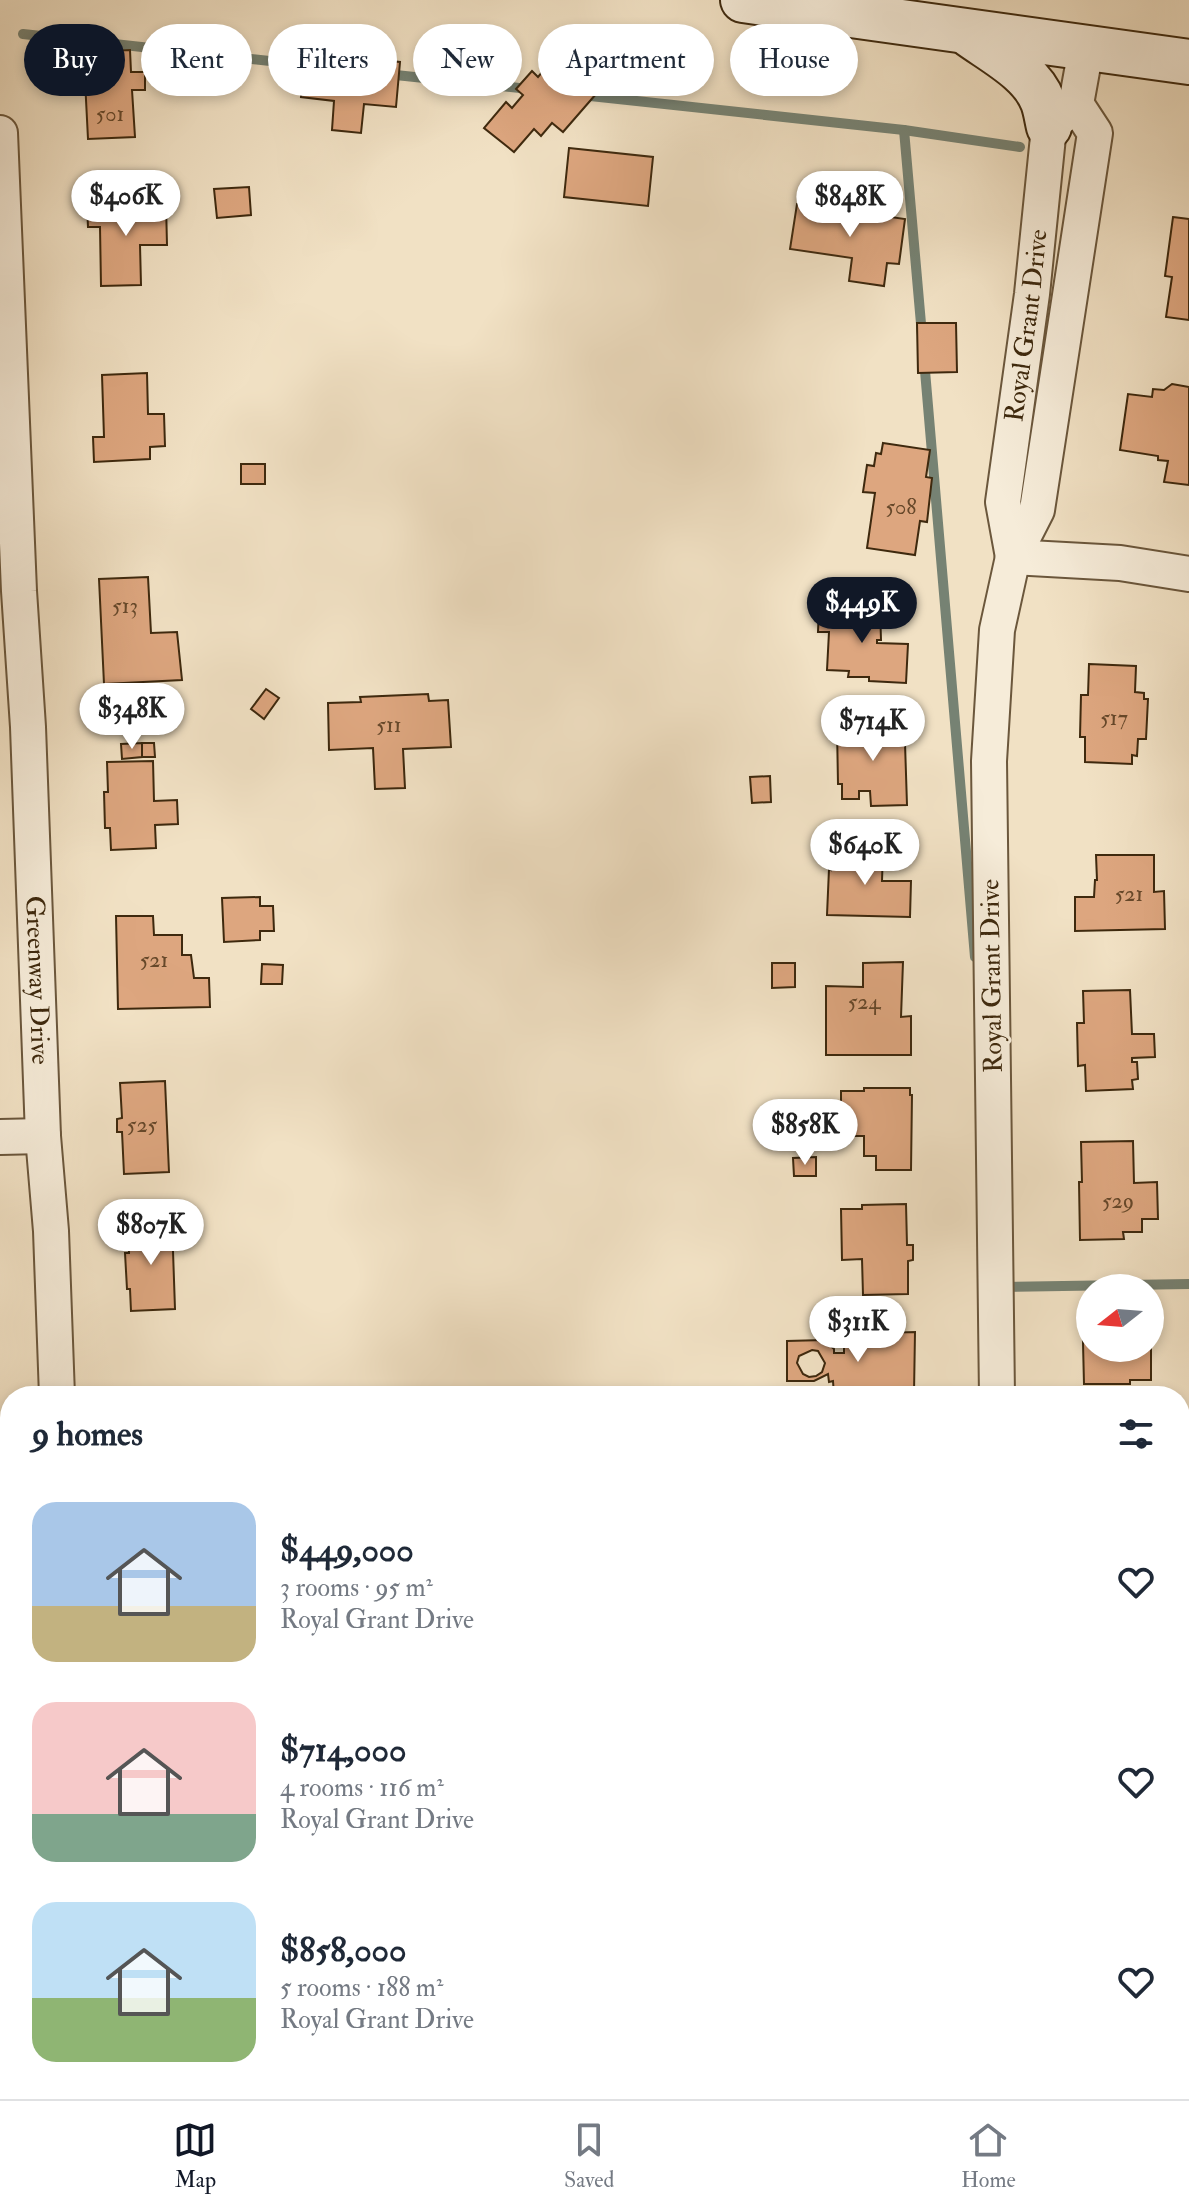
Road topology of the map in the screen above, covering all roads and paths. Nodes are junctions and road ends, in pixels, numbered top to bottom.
1 (743, 0) edge
2 (965, 32) junction
3 (1086, 49) junction
4 (1189, 62) edge
5 (1063, 116) junction
6 (0, 133) edge
7 (9, 529) edge
8 (1013, 557) junction
9 (1189, 574) edge
10 (43, 1136) junction
11 (0, 1137) edge
12 (57, 1386) edge
13 (997, 1386) edge

1 - 2 main road
2 - 3 main road
2 - 5 main road
3 - 4 main road
3 - 5 street, Royal Grant Drive
5 - 8 street, Royal Grant Drive
5 - 8 street, Royal Grant Drive
6 - 7 street, Greenway Drive
7 - 10 street, Greenway Drive
8 - 9 street
8 - 13 street, Royal Grant Drive
10 - 11 street
10 - 12 street, Greenway Drive

